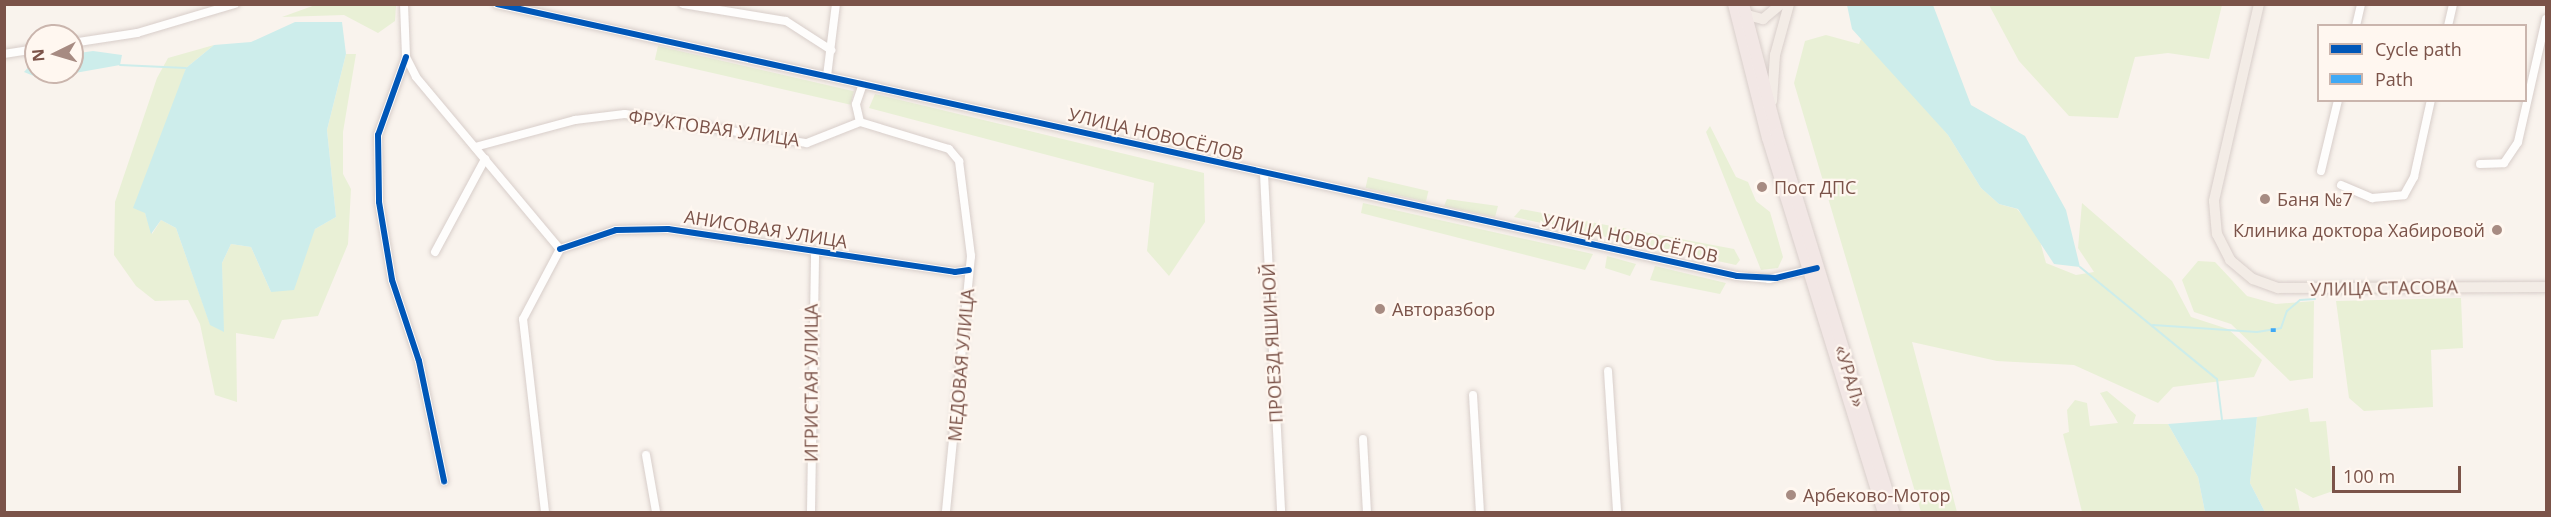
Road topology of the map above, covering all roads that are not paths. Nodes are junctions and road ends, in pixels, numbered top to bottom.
1 (235, 4) edge
2 (404, 4) edge
3 (497, 4) edge
4 (683, 4) edge
5 (836, 4) edge
6 (1781, 4) edge
7 (1789, 4) edge
8 (2259, 4) edge
9 (2361, 4) edge
10 (2453, 4) edge
11 (1740, 9) edge
12 (2547, 19) edge
13 (2356, 24) edge
14 (2448, 24) edge
15 (84, 41) edge
16 (831, 50) junction
17 (24, 51) edge
18 (4, 54) edge
19 (406, 57) junction
20 (827, 76) junction
21 (863, 84) junction
22 (2527, 101) edge
23 (2338, 102) edge
24 (2431, 102) edge
25 (2527, 102) edge
26 (1773, 119) junction
27 (860, 122) junction
28 (475, 147) junction
29 (485, 159) junction
30 (2480, 164) dead end
31 (2321, 171) dead end
32 (1264, 174) junction
33 (2342, 185) dead end
34 (1804, 239) junction
35 (560, 249) junction
36 (435, 252) dead end
37 (815, 253) junction
38 (1813, 269) junction
39 (969, 270) junction
40 (2547, 287) edge
41 (1608, 370) dead end
42 (1473, 395) dead end
43 (1363, 439) dead end
44 (646, 455) dead end
45 (444, 481) dead end
46 (545, 513) edge
47 (656, 513) edge
48 (811, 513) edge
49 (946, 513) edge
50 (1281, 513) edge
51 (1367, 513) edge
52 (1480, 513) edge
53 (1617, 513) edge
54 (1884, 513) edge
55 (1893, 513) edge

1 - 15 street
2 - 19 street
3 - 20 street, УЛИЦА НОВОСЁЛОВ
4 - 16 street
5 - 16 street
6 - 11 main road
7 - 26 main road
8 - 40 main road, УЛИЦА СТАСОВА
9 - 13 street
10 - 14 street
11 - 26 highway
11 - 34 highway
12 - 22 street
16 - 20 street
17 - 18 street
19 - 28 street
19 - 45 street
20 - 21 street, УЛИЦА НОВОСЁЛОВ
21 - 27 street
21 - 32 street, УЛИЦА НОВОСЁЛОВ
23 - 31 street
24 - 33 street
25 - 30 street
26 - 34 highway
27 - 28 street, ФРУКТОВАЯ УЛИЦА
27 - 39 street, МЕДОВАЯ УЛИЦА
28 - 29 street
29 - 35 street
29 - 36 street
32 - 38 street, УЛИЦА НОВОСЁЛОВ
32 - 50 street, ПРОЕЗД ЯШИНОЙ
34 - 38 highway, «УРАЛ»
35 - 37 street, АНИСОВАЯ УЛИЦА
35 - 46 street
37 - 39 street, АНИСОВАЯ УЛИЦА
37 - 48 street, ИГРИСТАЯ УЛИЦА
38 - 54 highway, «УРАЛ»
38 - 55 highway, «УРАЛ»
39 - 49 street, МЕДОВАЯ УЛИЦА
41 - 53 street
42 - 52 street
43 - 51 street
44 - 47 street

